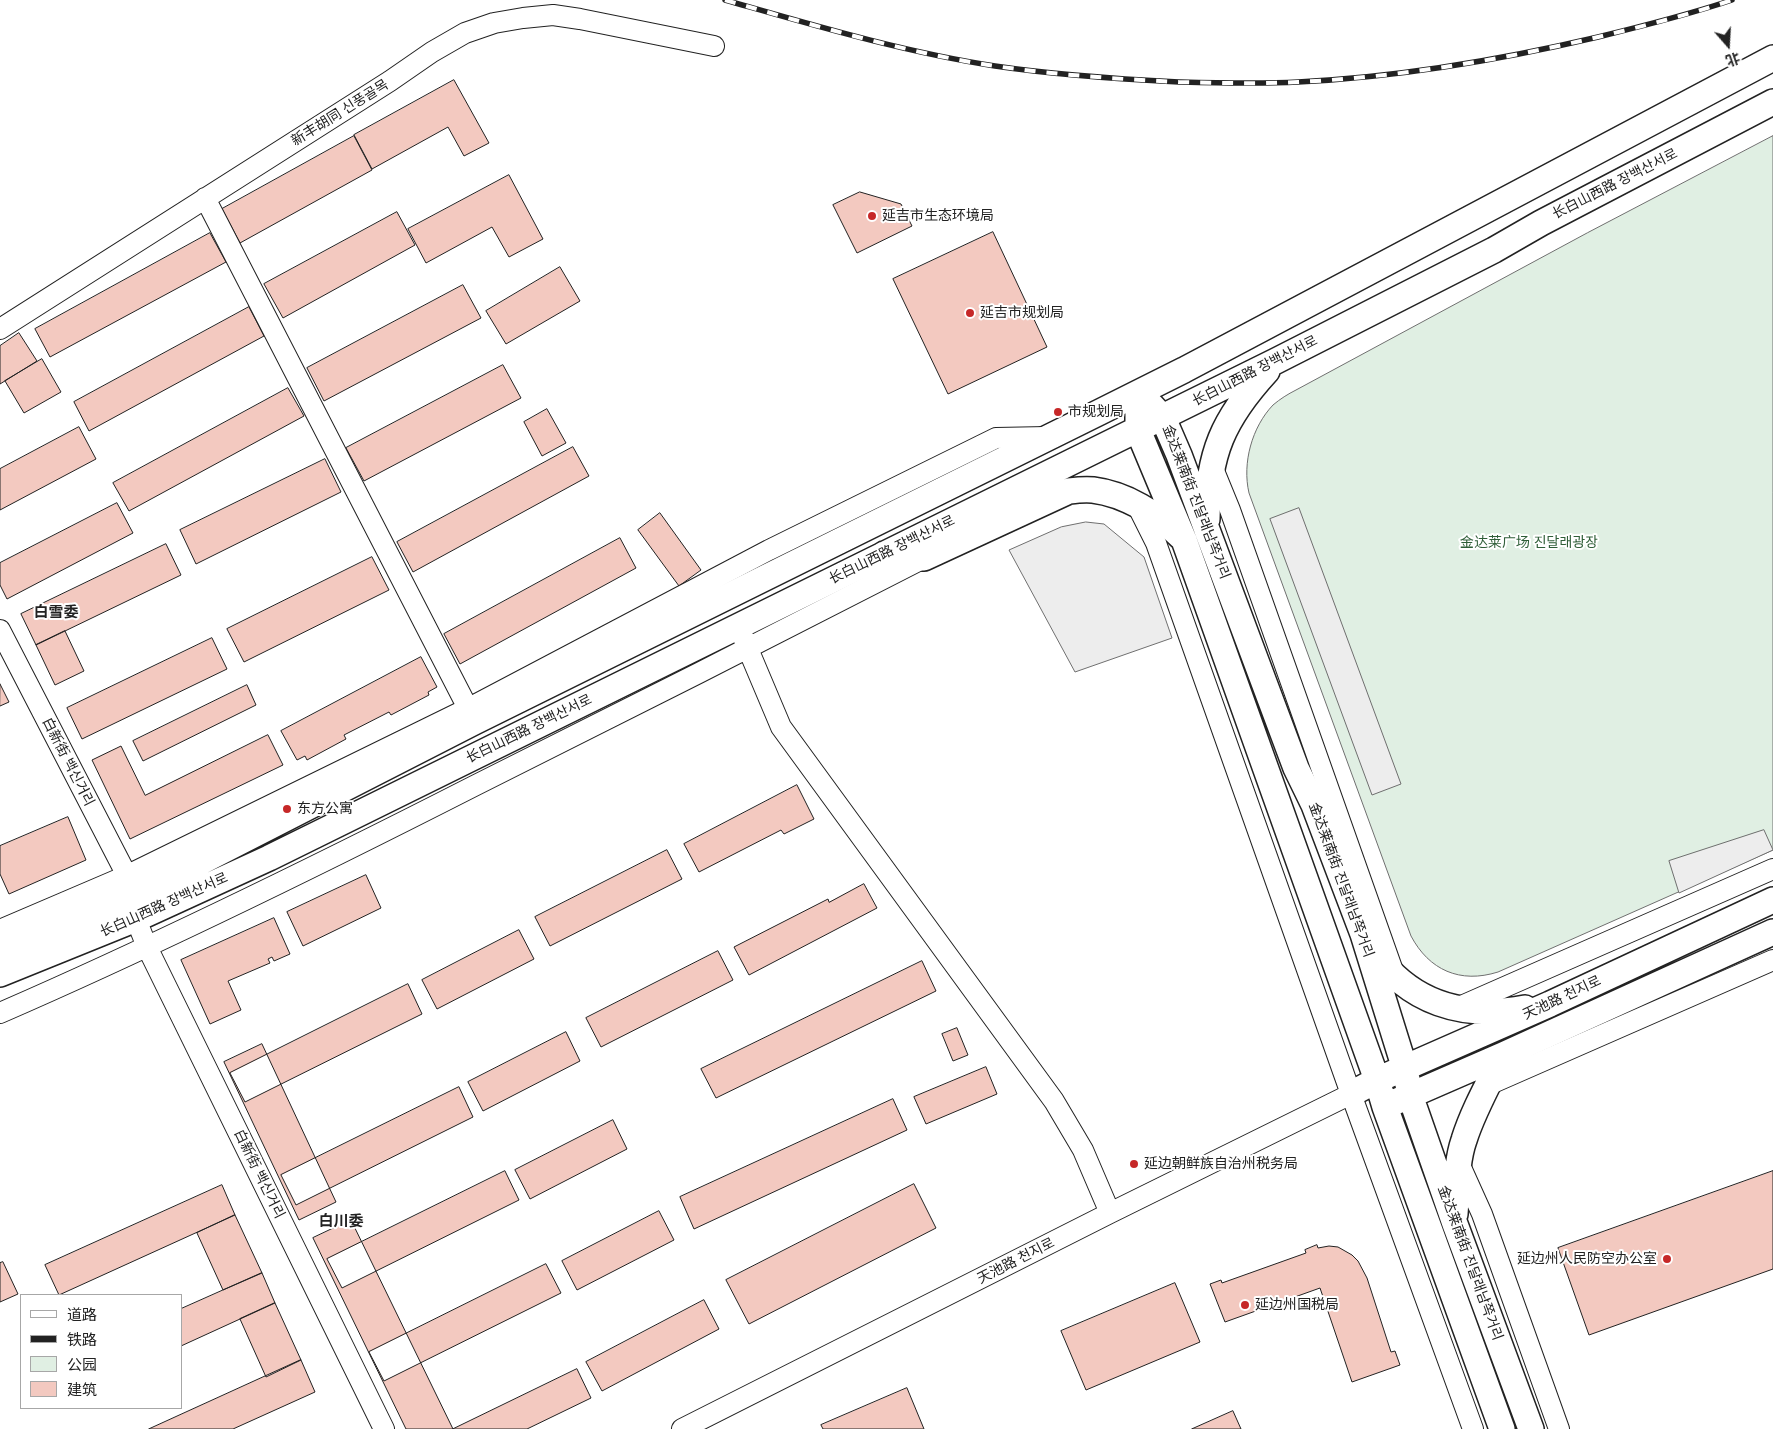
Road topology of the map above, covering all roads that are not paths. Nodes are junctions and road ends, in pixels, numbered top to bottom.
1 (714, 46) dead end
2 (1773, 58) edge
3 (1773, 102) edge
4 (205, 198) junction
5 (0, 329) edge
6 (1260, 329) junction
7 (1276, 361) junction
8 (1138, 392) junction
9 (1163, 418) junction
10 (1138, 430) junction
11 (1212, 466) junction
12 (1137, 505) junction
13 (1207, 529) junction
14 (1184, 540) junction
15 (884, 554) junction
16 (924, 558) junction
17 (738, 626) junction
18 (0, 630) edge
19 (748, 649) junction
20 (472, 715) junction
21 (1773, 869) edge
22 (132, 897) junction
23 (1773, 900) edge
24 (0, 930) edge
25 (1773, 932) edge
26 (1362, 934) junction
27 (147, 947) junction
28 (0, 949) edge
29 (1773, 960) edge
30 (0, 974) edge
31 (1394, 974) junction
32 (1550, 1004) junction
33 (1456, 1008) junction
34 (0, 1013) edge
35 (1503, 1055) junction
36 (1405, 1069) junction
37 (1377, 1080) junction
38 (1488, 1085) junction
39 (1351, 1094) junction
40 (1410, 1095) junction
41 (1384, 1107) junction
42 (1459, 1163) junction
43 (1110, 1213) junction
44 (1455, 1224) junction
45 (384, 1429) edge
46 (682, 1429) edge
47 (1473, 1429) edge
48 (1502, 1429) edge
49 (1531, 1429) edge
50 (1559, 1429) edge

1 - 4 street, 新丰胡同 신풍골목
2 - 6 main road, 长白山西路 장백산서로
3 - 7 main road, 长白山西路 장백산서로
4 - 5 street, 新丰胡同 신풍골목
4 - 20 street
6 - 7 main road
6 - 8 main road, 长白山西路 장백산서로
7 - 9 main road, 长白山西路 장백산서로
7 - 11 main road
8 - 9 main road, 金达莱南街 진달래남쪽거리
8 - 10 main road, 金达莱南街 진달래남쪽거리
8 - 20 main road, 长白山西路 장백산서로
9 - 10 main road, 长白山西路 장백산서로
9 - 13 main road, 金达莱南街 진달래남쪽거리
10 - 14 main road, 金达莱南街 진달래남쪽거리
10 - 15 main road, 长白山西路 장백산서로
11 - 13 main road
11 - 31 street, 金达莱南街 진달래남쪽거리
12 - 14 main road
12 - 16 main road
12 - 39 street
13 - 26 main road, 金达莱南街 진달래남쪽거리
14 - 37 main road, 金达莱南街 진달래남쪽거리
15 - 16 main road
15 - 17 main road, 长白山西路 장백산서로
16 - 19 street, 长白山西路 장백산서로
17 - 19 street
17 - 22 main road, 长白山西路 장백산서로
18 - 22 street, 白新街 백신거리
19 - 27 street, 长白山西路 장백산서로
19 - 43 street
20 - 22 main road, 长白山西路 장백산서로
21 - 33 street
22 - 24 street, 长白山西路 장백산서로
22 - 27 street, 白新街 백신거리
22 - 28 main road, 长白山西路 장백산서로
22 - 30 main road, 长白山西路 장백산서로
23 - 32 main road, 天池路 천지로
25 - 35 main road, 天池路 천지로
26 - 31 main road
26 - 36 main road, 金达莱南街 진달래남쪽거리
27 - 34 street, 长白山西路 장백산서로
27 - 45 street, 白新街 백신거리
29 - 38 street
31 - 33 main road
32 - 33 main road
32 - 36 main road, 天池路 천지로
35 - 38 main road
35 - 40 main road, 天池路 천지로
36 - 37 main road, 天池路 천지로
36 - 40 main road, 金达莱南街 진달래남쪽거리
37 - 39 main road, 天池路 천지로
37 - 41 main road, 金达莱南街 진달래남쪽거리
38 - 42 main road
39 - 41 main road
39 - 43 street, 天池路 천지로
39 - 47 street
40 - 41 main road, 天池路 천지로
40 - 44 main road, 金达莱南街 진달래남쪽거리
41 - 48 main road, 金达莱南街 진달래남쪽거리
42 - 44 main road
42 - 50 street, 金达莱南街 진달래남쪽거리
43 - 46 street, 天池路 천지로
44 - 49 main road, 金达莱南街 진달래남쪽거리

